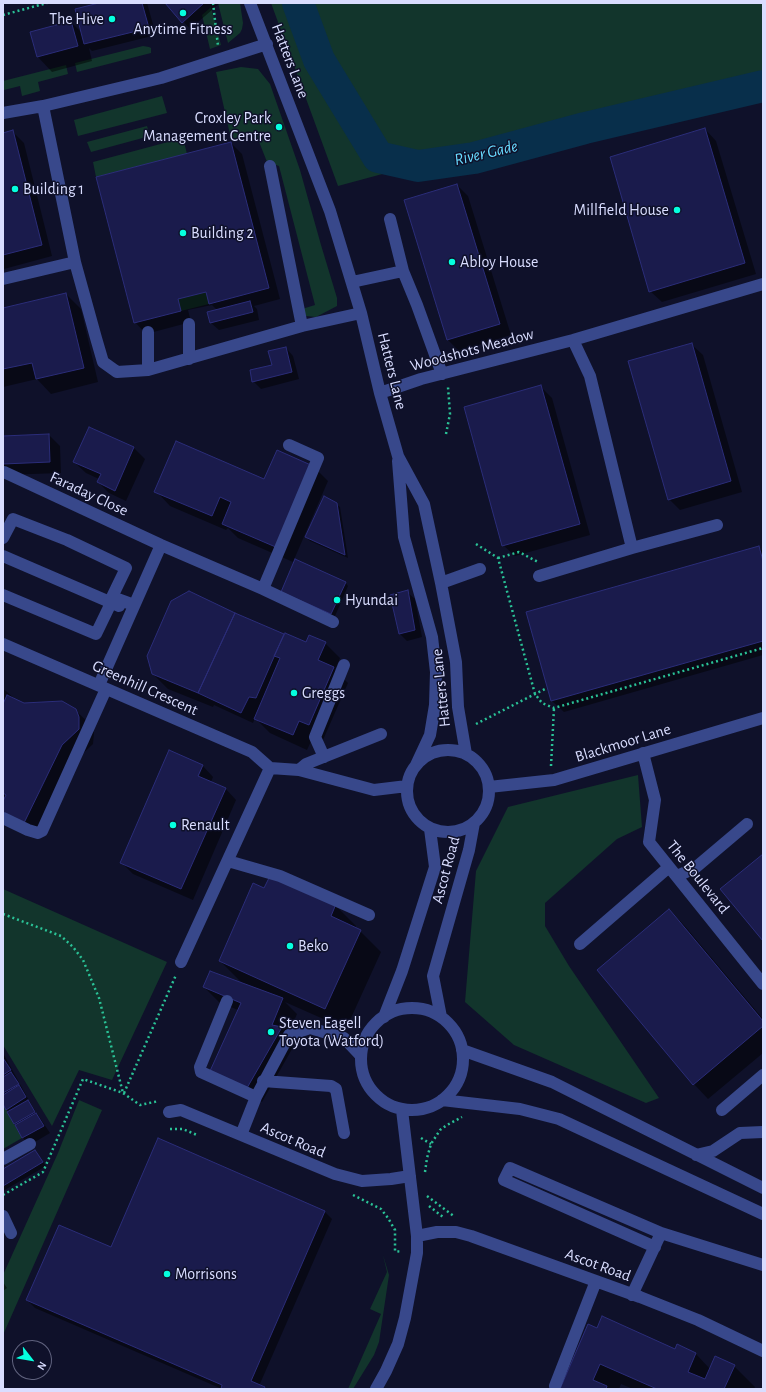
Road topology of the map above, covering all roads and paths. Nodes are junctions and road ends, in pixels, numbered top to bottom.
1 (48, 3) edge
2 (213, 3) edge
3 (250, 3) edge
4 (3, 15) edge
5 (267, 44) junction
6 (219, 60) junction
7 (43, 106) junction
8 (3, 113) edge
9 (270, 166) dead end
10 (390, 219) dead end
11 (75, 262) junction
12 (403, 271) junction
13 (3, 279) edge
14 (352, 282) junction
15 (763, 284) edge
16 (361, 313) junction
17 (190, 324) dead end
18 (302, 326) junction
19 (148, 332) dead end
20 (573, 340) junction
21 (189, 359) junction
22 (148, 370) junction
23 (442, 374) junction
24 (380, 393) junction
25 (446, 434) dead end
26 (289, 445) dead end
27 (398, 456) junction
28 (4, 472) edge
29 (717, 525) dead end
30 (3, 538) edge
31 (476, 544) dead end
32 (161, 545) junction
33 (632, 548) junction
34 (3, 556) edge
35 (498, 558) junction
36 (480, 569) dead end
37 (555, 571) junction
38 (539, 576) dead end
39 (441, 583) junction
40 (263, 589) junction
41 (3, 595) edge
42 (112, 600) junction
43 (133, 608) junction
44 (333, 622) dead end
45 (3, 644) edge
46 (763, 648) edge
47 (344, 665) dead end
48 (102, 687) junction
49 (547, 688) dead end
50 (535, 694) junction
51 (554, 708) junction
52 (763, 718) edge
53 (462, 732) junction
54 (381, 734) dead end
55 (643, 753) junction
56 (466, 754) junction
57 (324, 757) junction
58 (416, 765) junction
59 (270, 768) junction
60 (299, 770) junction
61 (554, 780) junction
62 (407, 786) junction
63 (489, 787) junction
64 (3, 818) edge
65 (474, 823) junction
66 (747, 824) dead end
67 (430, 829) junction
68 (228, 861) junction
69 (669, 867) junction
70 (677, 876) junction
71 (3, 914) edge
72 (369, 915) dead end
73 (580, 944) dead end
74 (181, 962) joint
75 (763, 984) edge
76 (227, 1001) dead end
77 (384, 1017) junction
78 (441, 1017) junction
79 (462, 1050) junction
80 (361, 1056) junction
81 (763, 1076) edge
82 (264, 1081) junction
83 (123, 1094) junction
84 (256, 1097) junction
85 (166, 1099) dead end
86 (442, 1100) junction
87 (479, 1104) junction
88 (402, 1110) junction
89 (722, 1110) dead end
90 (168, 1112) dead end
91 (170, 1129) dead end
92 (763, 1132) edge
93 (344, 1133) dead end
94 (198, 1135) dead end
95 (241, 1135) junction
96 (30, 1144) dead end
97 (696, 1154) junction
98 (3, 1159) edge
99 (410, 1176) junction
100 (425, 1176) dead end
101 (763, 1188) edge
102 (425, 1189) dead end
103 (350, 1194) dead end
104 (3, 1195) edge
105 (763, 1214) edge
106 (3, 1216) edge
107 (459, 1221) dead end
108 (11, 1232) dead end
109 (661, 1233) junction
110 (417, 1236) junction
111 (654, 1247) junction
112 (400, 1251) dead end
113 (763, 1265) edge
114 (596, 1281) junction
115 (632, 1294) junction
116 (763, 1351) edge
117 (555, 1386) dead end
118 (376, 1389) edge

1 - 4 path
2 - 6 path
3 - 5 street, Hatters Lane
5 - 6 street
5 - 14 street, Hatters Lane
6 - 7 street
7 - 8 street
7 - 11 street
9 - 18 street
10 - 12 street
11 - 13 street
11 - 22 street
12 - 14 street
12 - 23 street
14 - 16 street, Hatters Lane
15 - 20 street, Woodshots Meadow
16 - 18 street
16 - 24 street, Hatters Lane
17 - 21 street
18 - 21 street
19 - 22 street
20 - 23 street, Woodshots Meadow
20 - 33 street
21 - 22 street
23 - 24 street, Woodshots Meadow
23 - 25 path
24 - 27 street, Hatters Lane
26 - 40 street
27 - 39 street, Hatters Lane
27 - 58 street
28 - 32 street, Faraday Close
29 - 33 street
30 - 42 street
31 - 35 path
32 - 40 street, Faraday Close
32 - 43 street
33 - 37 street
34 - 42 street
35 - 37 path
35 - 50 path
36 - 39 street
37 - 38 street
39 - 53 street, Hatters Lane
40 - 44 street, Faraday Close
41 - 42 street
42 - 43 street
43 - 48 street
45 - 48 street, Greenhill Crescent
46 - 51 path
47 - 57 street
48 - 59 street, Greenhill Crescent
48 - 64 street
49 - 50 path
50 - 51 path
50 - 53 path
51 - 61 path
52 - 55 street, Blackmoor Lane
53 - 56 street, Hatters Lane
54 - 57 street
55 - 61 street, Blackmoor Lane
55 - 69 street, The Boulevard
56 - 58 street
56 - 63 street
57 - 60 street
58 - 62 street
59 - 60 street
59 - 68 street
60 - 62 street
61 - 63 street, Blackmoor Lane
62 - 67 street
63 - 65 street
65 - 67 street
65 - 78 street, Ascot Road
66 - 70 street
67 - 77 street, Ascot Road
68 - 72 street
68 - 74 street
69 - 70 street, The Boulevard
69 - 73 street
70 - 75 street, The Boulevard
71 - 83 path
74 - 83 path
76 - 84 street
77 - 78 street
77 - 80 street
78 - 79 street
79 - 86 street
79 - 97 street
80 - 82 street
80 - 88 street
81 - 89 street
82 - 84 street
82 - 93 street
83 - 85 path
83 - 104 path
84 - 95 street
86 - 87 street
86 - 88 street
87 - 100 path
87 - 105 street
88 - 99 street
90 - 95 street, Ascot Road
91 - 94 path
92 - 97 street
95 - 99 street, Ascot Road
96 - 98 street
97 - 101 street
99 - 110 street
102 - 107 path
103 - 112 path
106 - 108 street
109 - 111 street
109 - 111 street
109 - 113 street
110 - 114 street, Ascot Road
110 - 118 street
111 - 115 street
114 - 115 street, Ascot Road
114 - 117 street
115 - 116 street, Ascot Road

